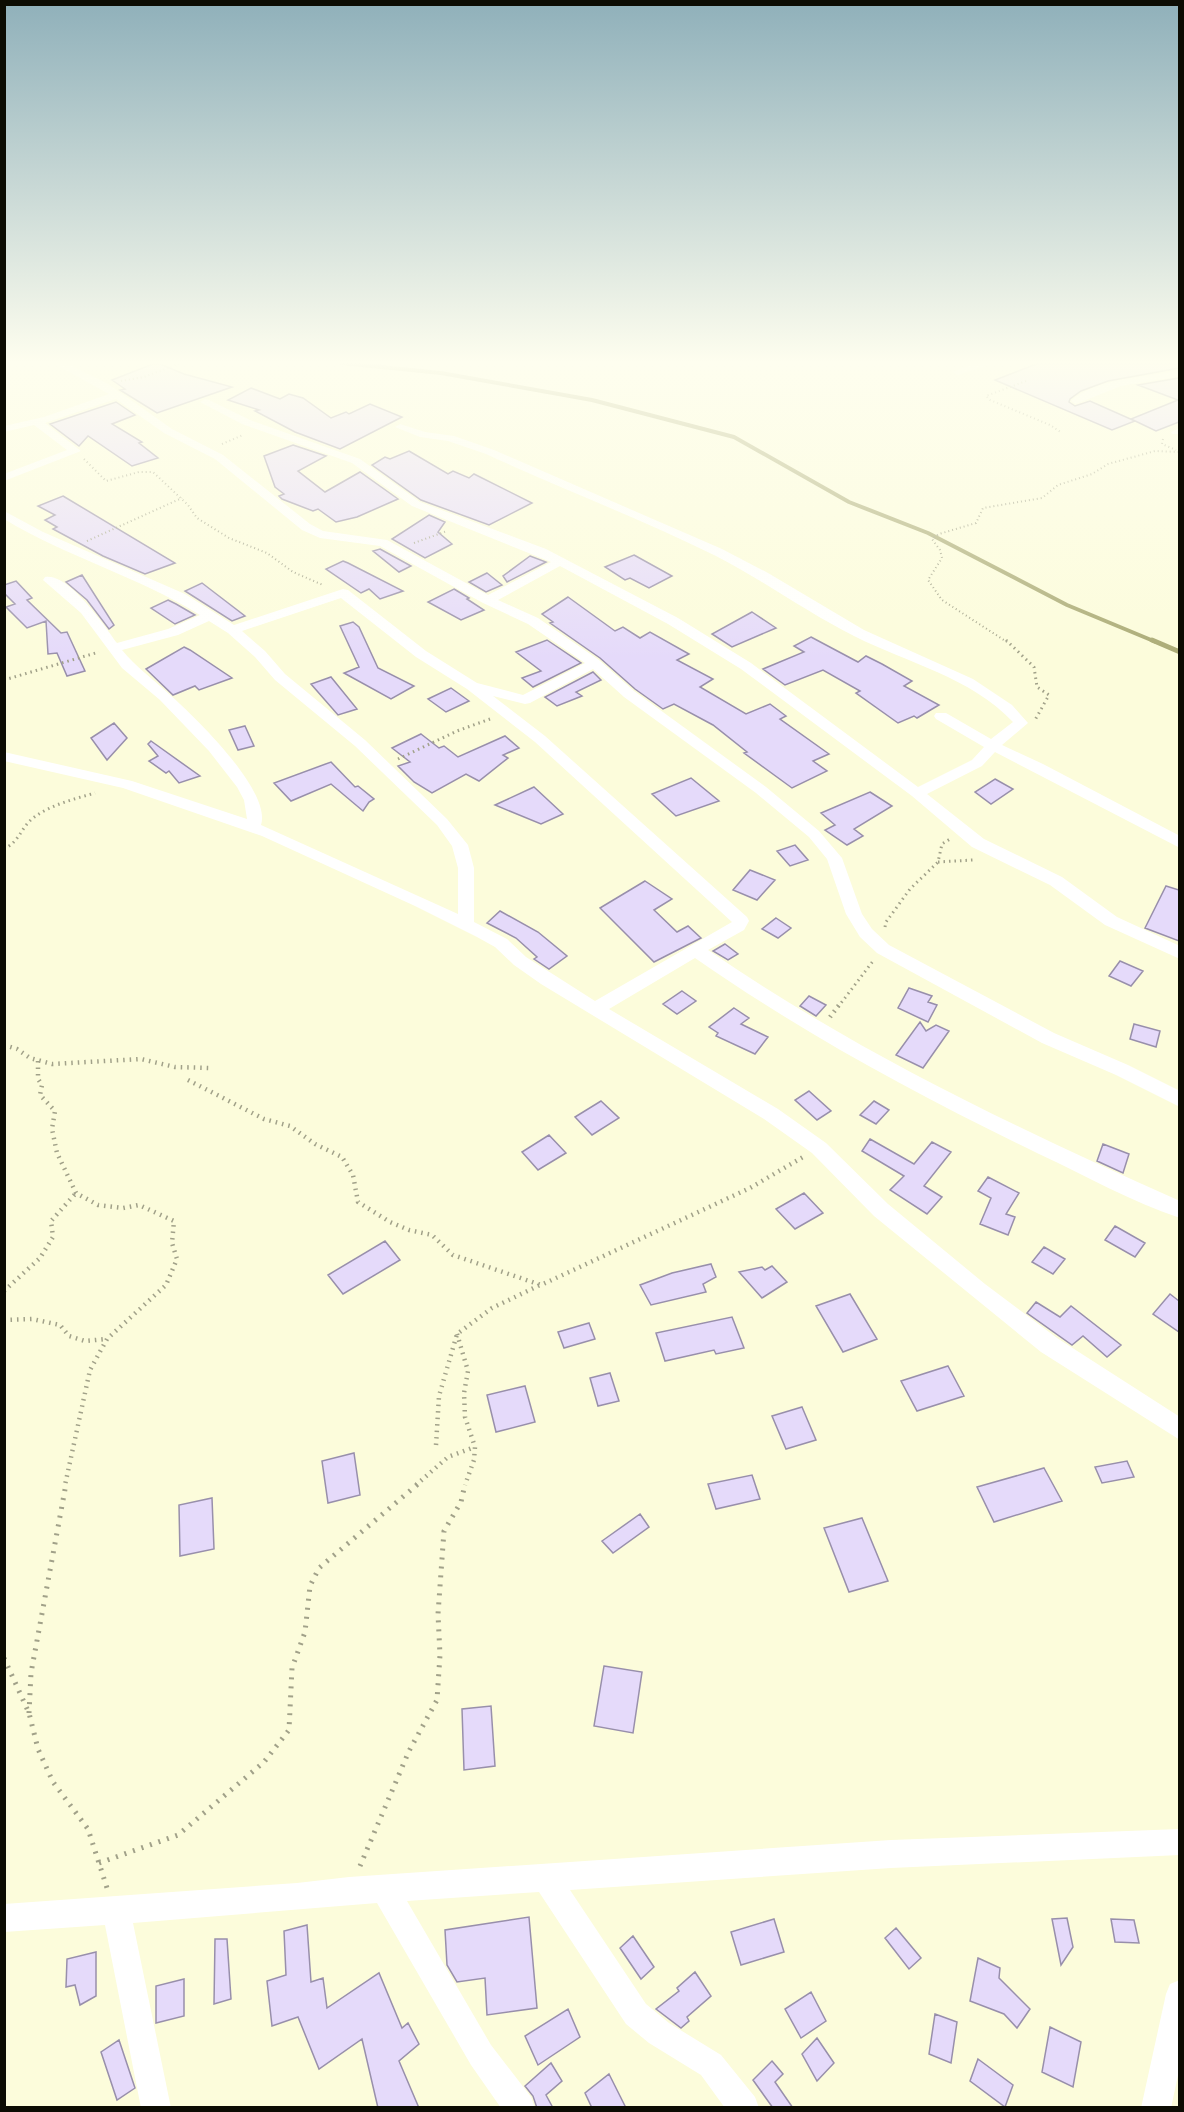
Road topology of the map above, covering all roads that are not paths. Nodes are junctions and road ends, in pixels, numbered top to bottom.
1 (47, 462) edge
2 (225, 462) edge
3 (358, 462) edge
4 (511, 462) edge
5 (4, 478) edge
6 (4, 514) edge
7 (561, 561) junction
8 (49, 580) dead end
9 (488, 600) junction
10 (210, 616) junction
11 (233, 630) junction
12 (114, 648) junction
13 (594, 663) junction
14 (472, 686) junction
15 (941, 716) dead end
16 (993, 746) junction
17 (4, 756) edge
18 (916, 793) junction
19 (252, 828) junction
20 (1179, 843) edge
21 (466, 926) junction
22 (695, 950) junction
23 (1179, 953) edge
24 (595, 1009) junction
25 (1179, 1100) edge
26 (1179, 1210) edge
27 (1179, 1430) edge
28 (1179, 1842) edge
29 (546, 1878) junction
30 (385, 1890) junction
31 (116, 1911) junction
32 (4, 1918) edge
33 (1179, 1994) edge
34 (1160, 2105) edge
35 (156, 2108) edge
36 (520, 2108) edge
37 (744, 2108) edge

1 - 5 street
2 - 9 street
3 - 7 street
4 - 16 street
6 - 10 street
7 - 9 street
7 - 18 street
8 - 12 street
9 - 13 street
10 - 11 street
10 - 12 street
11 - 14 street
11 - 21 street
12 - 19 street
13 - 14 street
13 - 25 street
14 - 22 street
15 - 16 street
16 - 18 street
16 - 20 street
17 - 19 street
18 - 23 street
19 - 21 street
21 - 24 street
22 - 24 street
22 - 26 street
24 - 27 street
28 - 29 street
29 - 30 street
29 - 37 street
30 - 31 street
30 - 36 street
31 - 32 street
31 - 35 street
33 - 34 street

